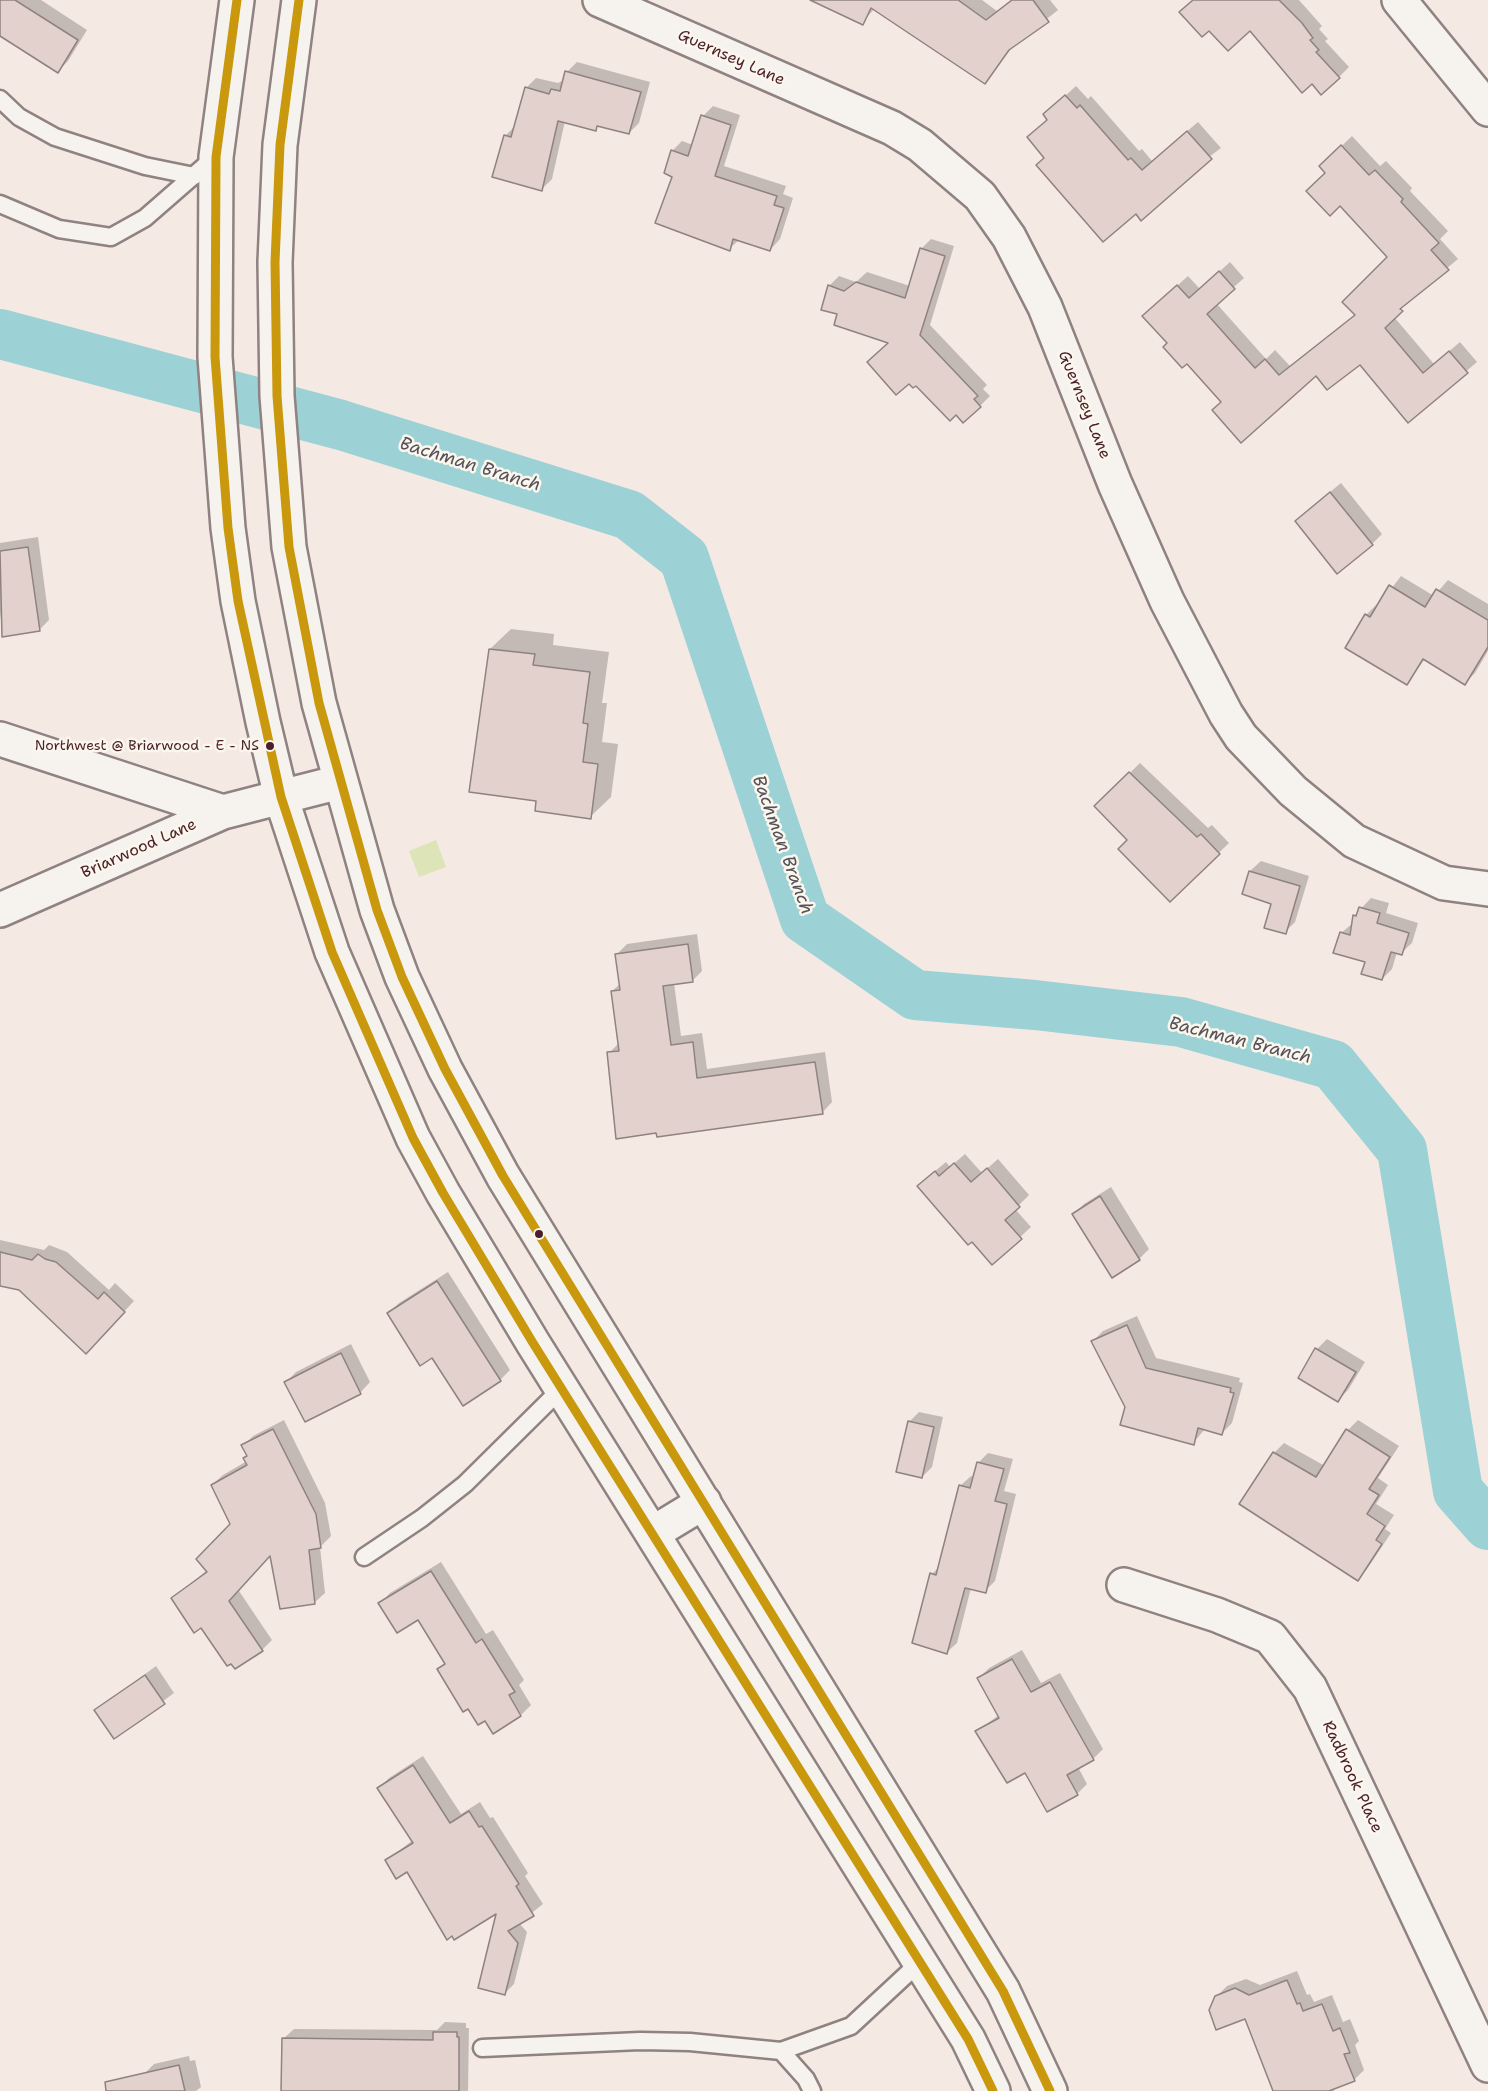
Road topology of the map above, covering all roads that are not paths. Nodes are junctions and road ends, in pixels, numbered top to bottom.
1 (237, 0) edge
2 (299, 0) edge
3 (600, 0) edge
4 (1399, 0) edge
5 (0, 99) edge
6 (1488, 109) edge
7 (209, 175) junction
8 (0, 204) edge
9 (0, 739) edge
10 (340, 782) junction
11 (281, 797) junction
12 (223, 812) junction
13 (1488, 889) edge
14 (0, 910) edge
15 (563, 1387) junction
16 (704, 1502) junction
17 (653, 1533) junction
18 (364, 1557) dead end
19 (1124, 1586) dead end
20 (920, 1962) junction
21 (482, 2048) dead end
22 (781, 2051) junction
23 (1488, 2065) edge
24 (812, 2091) edge
25 (993, 2091) edge
26 (1050, 2091) edge

1 - 7 main road
2 - 10 main road
3 - 13 main road, Guernsey Lane
4 - 6 main road
5 - 7 lane
7 - 8 lane
7 - 11 main road
9 - 12 main road
10 - 11 main road, Briarwood Lane
10 - 16 main road
11 - 12 main road, Briarwood Lane
11 - 15 main road
12 - 14 main road, Briarwood Lane
15 - 17 main road
15 - 18 lane
16 - 17 main road
16 - 26 main road
17 - 20 main road
19 - 23 main road, Radbrook Place
20 - 22 lane
20 - 25 main road
21 - 22 lane
22 - 24 lane

